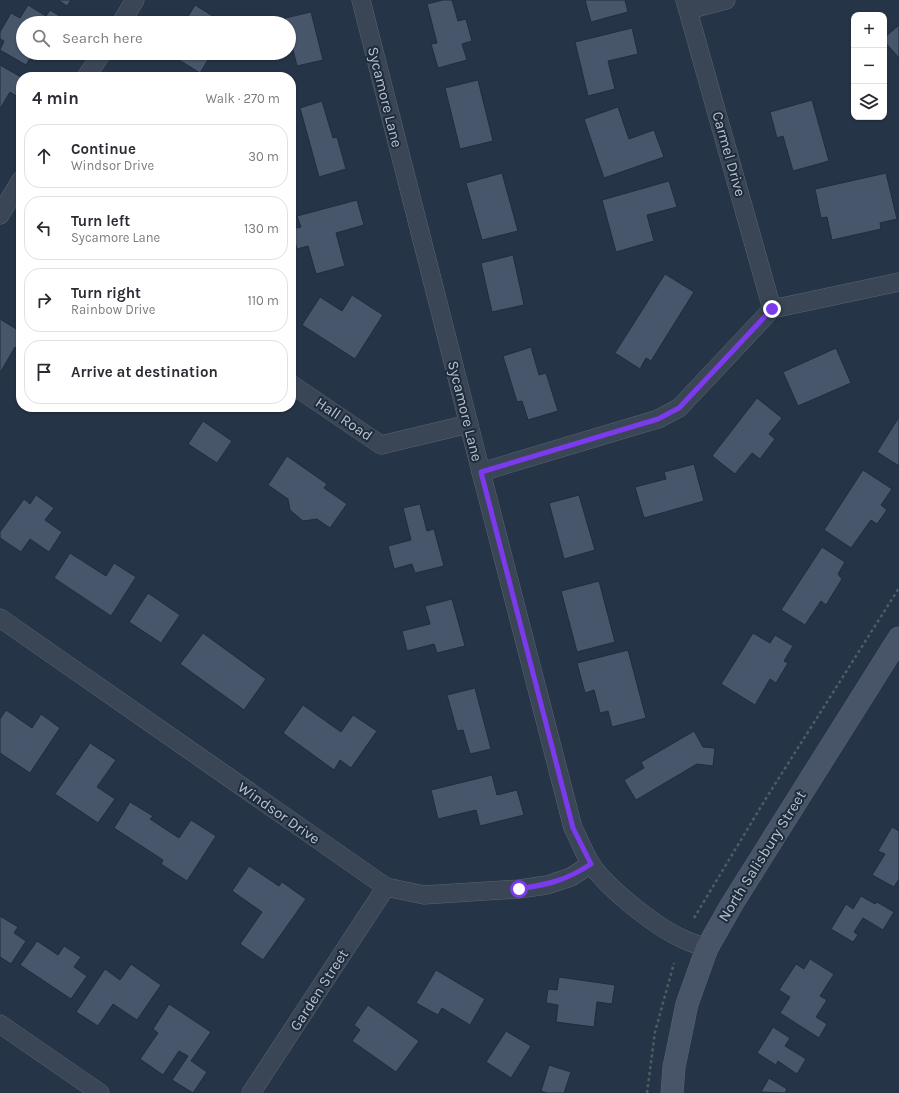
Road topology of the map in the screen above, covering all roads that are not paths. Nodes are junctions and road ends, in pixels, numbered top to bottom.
1 (135, 0) edge
2 (361, 0) edge
3 (726, 0) edge
4 (687, 5) edge
5 (125, 16) edge
6 (97, 60) edge
7 (89, 72) edge
8 (16, 195) edge
9 (0, 215) edge
10 (899, 282) edge
11 (772, 309) junction
12 (296, 387) edge
13 (469, 424) junction
14 (481, 472) junction
15 (0, 618) edge
16 (899, 638) edge
17 (591, 864) junction
18 (386, 887) junction
19 (707, 948) junction
20 (0, 1024) edge
21 (100, 1093) edge
22 (252, 1093) edge
23 (672, 1093) edge

1 - 5 street
2 - 13 street, Sycamore Lane
3 - 4 street
4 - 11 street, Carmel Drive
6 - 7 street
8 - 9 street
10 - 11 street
11 - 14 street
12 - 13 street, Hall Road
13 - 14 street, Sycamore Lane
14 - 17 street, Sycamore Lane
15 - 18 street, Windsor Drive
16 - 19 street, North Salisbury Street
17 - 18 street, Windsor Drive
17 - 19 street, Sycamore Lane
18 - 22 street, Garden Street
19 - 23 street, North Salisbury Street
20 - 21 street

